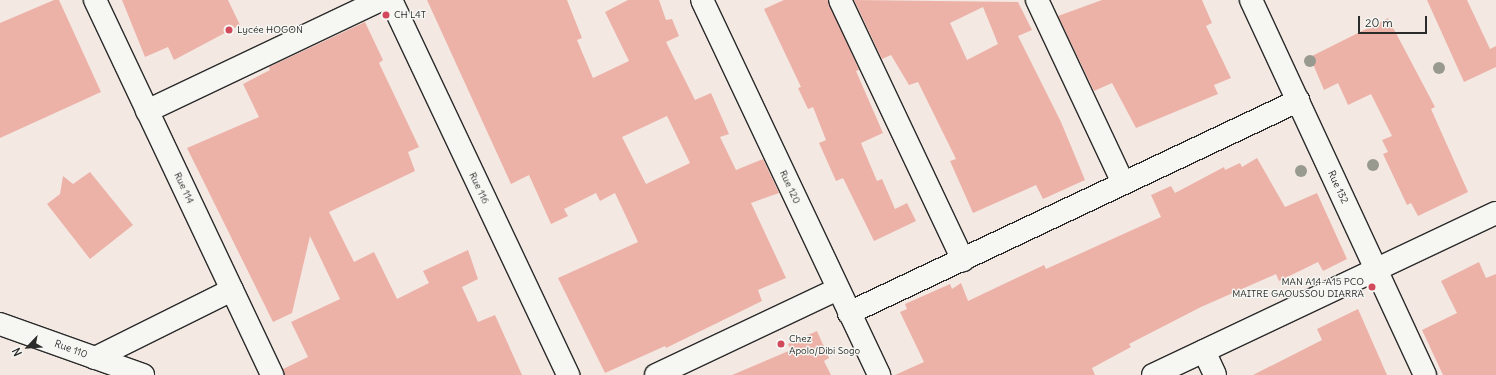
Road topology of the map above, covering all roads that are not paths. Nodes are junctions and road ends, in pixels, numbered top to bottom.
1 (95, 0) edge
2 (381, 0) edge
3 (391, 0) edge
4 (702, 0) edge
5 (840, 0) edge
6 (1037, 0) edge
7 (1251, 0) edge
8 (1298, 101) junction
9 (147, 110) junction
10 (1123, 183) junction
11 (1496, 213) edge
12 (963, 260) junction
13 (1376, 269) junction
14 (838, 289) junction
15 (232, 290) junction
16 (849, 313) junction
17 (0, 324) edge
18 (1204, 351) junction
19 (95, 358) junction
20 (143, 375) edge
21 (272, 375) edge
22 (568, 375) edge
23 (656, 375) edge
24 (879, 375) edge
25 (1153, 375) edge
26 (1215, 375) edge
27 (1425, 375) edge

1 - 9 street, Rue 114
2 - 9 street
3 - 22 street, Rue 116
4 - 14 street, Rue 120
5 - 12 street
6 - 10 street
7 - 8 street, Rue 132
8 - 10 street
8 - 13 street, Rue 132
9 - 15 street, Rue 114
10 - 12 street
11 - 13 street
12 - 16 street
13 - 18 street
13 - 27 street, Rue 132
14 - 16 street, Rue 120
14 - 23 street
15 - 19 street
15 - 21 street, Rue 114
16 - 24 street, Rue 120
17 - 19 street, Rue 110
18 - 25 street
18 - 26 street
19 - 20 street, Rue 110

